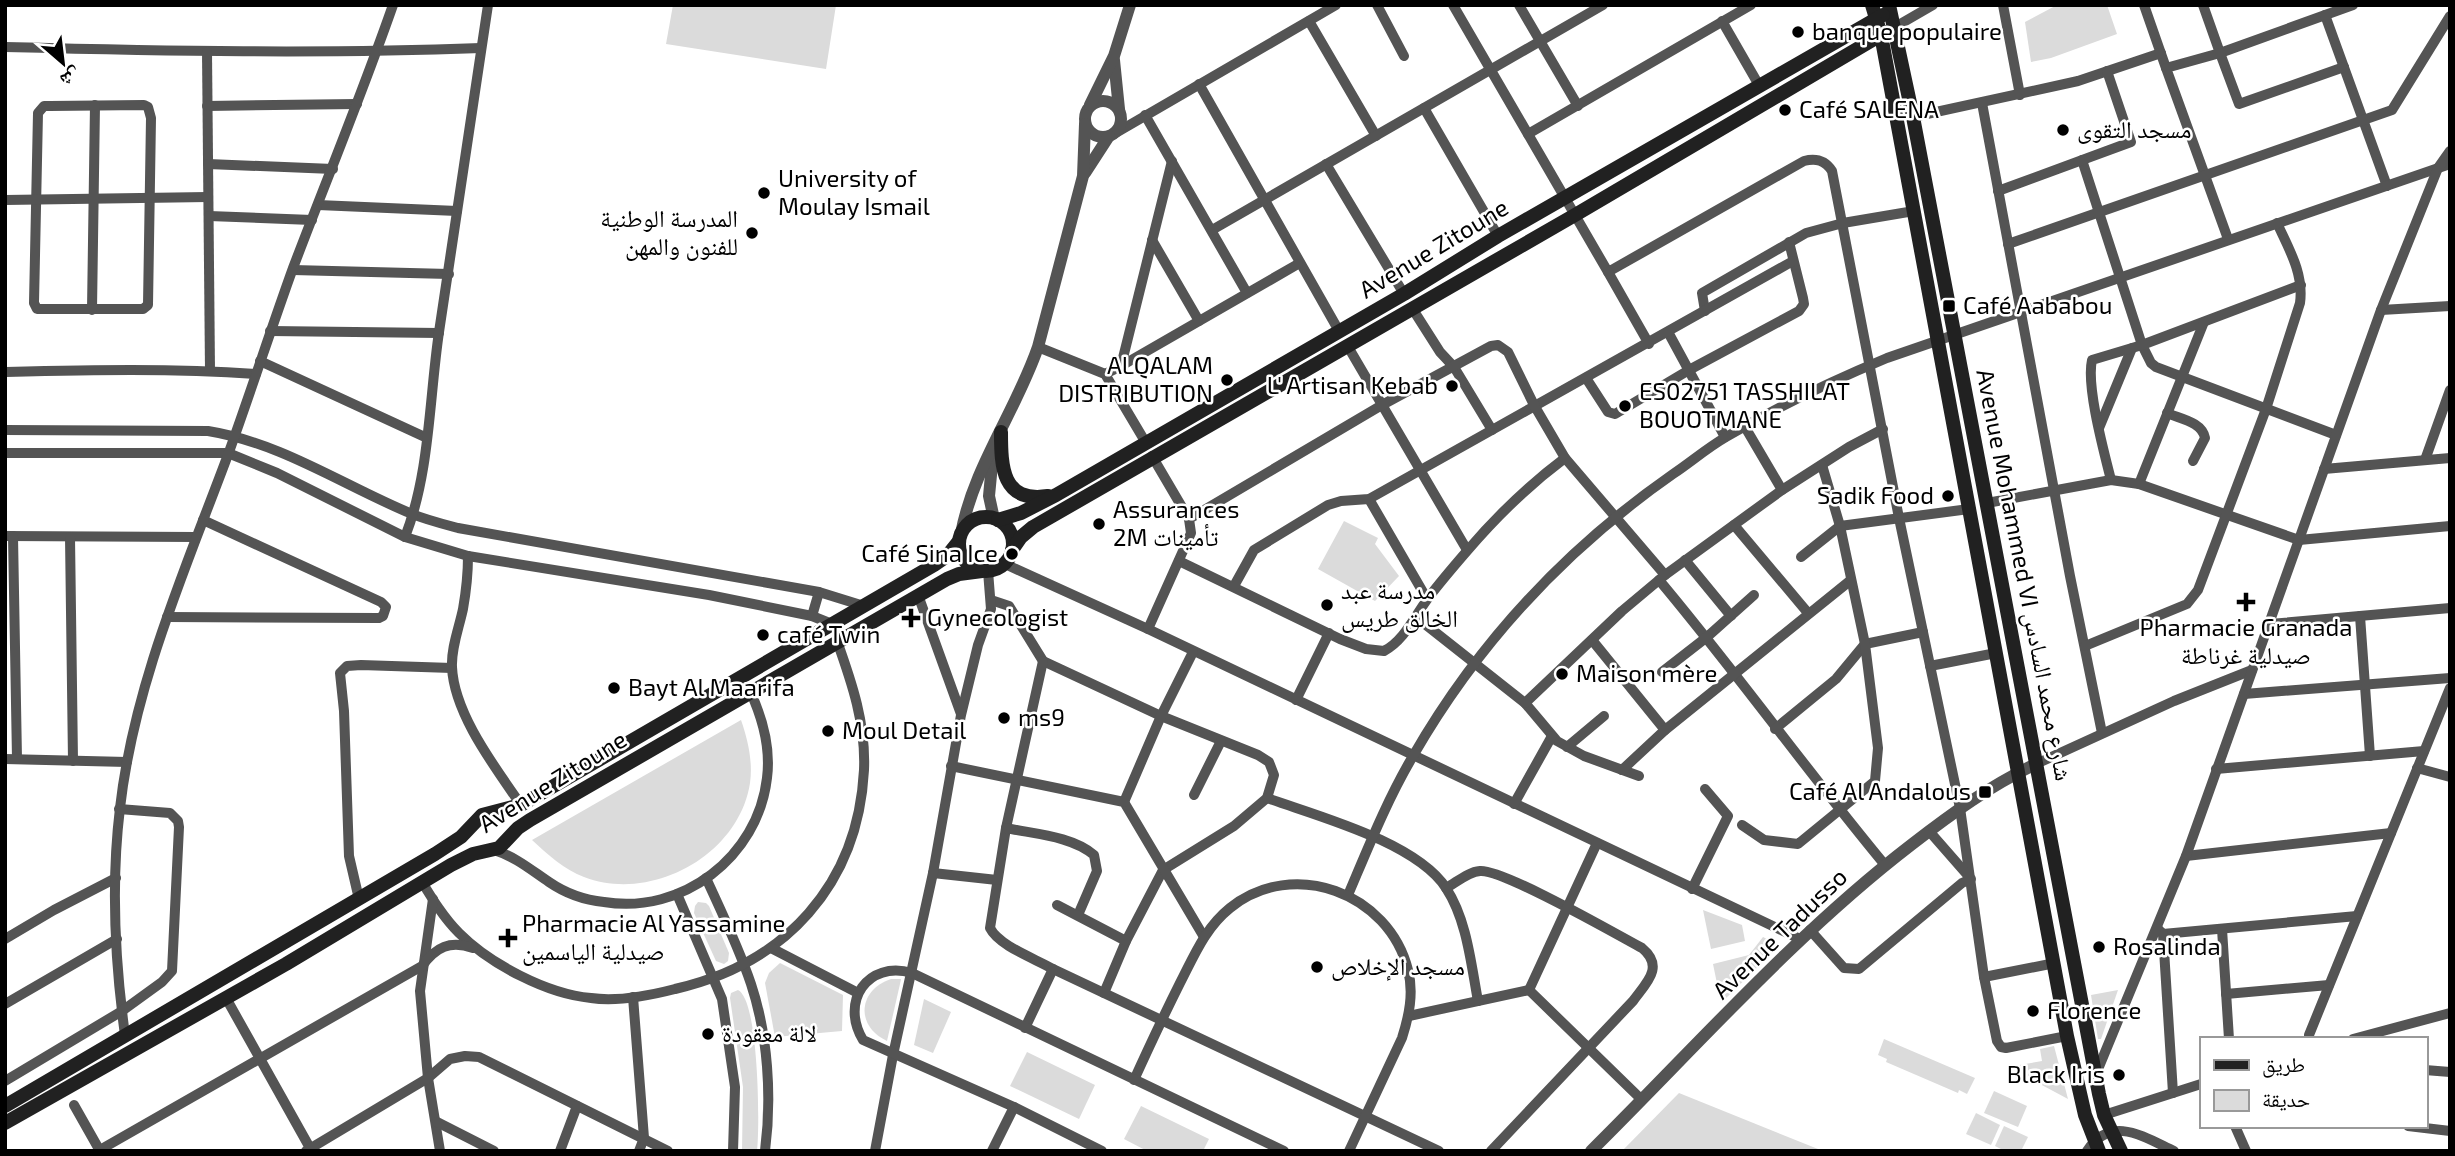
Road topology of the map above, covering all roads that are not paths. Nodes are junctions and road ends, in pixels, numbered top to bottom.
1 (393, 5) edge
2 (488, 5) edge
3 (1336, 5) edge
4 (1377, 5) edge
5 (1453, 5) edge
6 (1519, 5) edge
7 (1603, 5) edge
8 (1933, 5) edge
9 (2004, 5) edge
10 (2144, 5) edge
11 (2203, 5) edge
12 (2353, 5) edge
13 (1131, 6) edge
14 (1744, 7) edge
15 (1893, 7) edge
16 (1874, 12) edge
17 (2325, 15) junction
18 (2450, 16) edge
19 (1309, 21) junction
20 (1722, 21) junction
21 (1895, 27) junction
22 (1881, 35) junction
23 (1539, 42) junction
24 (5, 47) edge
25 (481, 48) junction
26 (207, 52) junction
27 (376, 52) junction
28 (2161, 53) junction
29 (2220, 53) junction
30 (1114, 56) junction
31 (1404, 56) dead end
32 (2344, 67) junction
33 (2166, 68) junction
34 (1490, 70) junction
35 (2107, 71) junction
36 (1199, 84) junction
37 (1760, 87) junction
38 (2020, 95) junction
39 (1982, 103) junction
40 (357, 104) junction
41 (95, 105) junction
42 (207, 106) junction
43 (1090, 106) junction
44 (1577, 106) junction
45 (1424, 108) junction
46 (1120, 111) junction
47 (1913, 117) junction
48 (1141, 118) junction
49 (2363, 121) junction
50 (1085, 124) junction
51 (1528, 134) junction
52 (1112, 135) junction
53 (1376, 136) junction
54 (2450, 151) edge
55 (2082, 160) junction
56 (1172, 161) junction
57 (208, 164) junction
58 (1326, 164) junction
59 (2450, 164) edge
60 (2438, 168) junction
61 (332, 169) junction
62 (1083, 176) junction
63 (2205, 176) junction
64 (2386, 186) junction
65 (1998, 191) junction
66 (208, 197) junction
67 (93, 198) junction
68 (149, 198) junction
69 (1564, 199) junction
70 (5, 200) edge
71 (35, 200) junction
72 (1264, 200) junction
73 (318, 205) junction
74 (457, 211) junction
75 (1914, 211) junction
76 (2100, 212) junction
77 (1574, 215) junction
78 (209, 216) junction
79 (312, 220) junction
80 (1843, 223) junction
81 (2277, 223) junction
82 (1212, 230) junction
83 (1498, 236) junction
84 (2228, 239) junction
85 (1152, 240) junction
86 (1789, 242) junction
87 (2008, 244) junction
88 (1793, 261) junction
89 (1298, 264) junction
90 (293, 270) junction
91 (1608, 272) junction
92 (449, 274) junction
93 (2119, 277) junction
94 (2301, 285) junction
95 (1247, 293) junction
96 (1404, 293) junction
97 (2450, 306) edge
98 (1412, 308) junction
99 (92, 310) junction
100 (2381, 310) junction
101 (1705, 311) junction
102 (2021, 312) junction
103 (1199, 321) junction
104 (2204, 322) junction
105 (270, 331) junction
106 (1339, 331) junction
107 (1668, 332) junction
108 (439, 333) junction
109 (1954, 334) junction
110 (1938, 339) junction
111 (1649, 344) junction
112 (1347, 345) junction
113 (2137, 346) junction
114 (1038, 347) junction
115 (260, 361) junction
116 (1122, 366) junction
117 (1869, 366) junction
118 (1454, 367) junction
119 (1689, 370) junction
120 (210, 371) junction
121 (5, 372) edge
122 (256, 374) junction
123 (1105, 374) junction
124 (2182, 376) junction
125 (1586, 378) junction
126 (2449, 394) edge
127 (1382, 405) junction
128 (1534, 405) junction
129 (2266, 409) junction
130 (2167, 413) junction
131 (1745, 428) junction
132 (2099, 428) junction
133 (1883, 429) junction
134 (5, 430) edge
135 (1492, 430) junction
136 (1001, 432) junction
137 (235, 435) junction
138 (2336, 435) junction
139 (427, 438) junction
140 (1725, 438) junction
141 (994, 447) junction
142 (1149, 450) junction
143 (5, 453) edge
144 (229, 453) junction
145 (1565, 458) junction
146 (2450, 458) edge
147 (2425, 460) junction
148 (2193, 461) dead end
149 (1822, 465) junction
150 (2325, 469) junction
151 (1422, 470) junction
152 (2110, 480) junction
153 (2139, 484) junction
154 (2054, 489) junction
155 (1782, 490) junction
156 (1056, 495) junction
157 (1370, 499) junction
158 (1987, 503) junction
159 (1969, 509) junction
160 (413, 515) junction
161 (1615, 515) junction
162 (2226, 515) junction
163 (1899, 518) junction
164 (996, 519) junction
165 (1189, 519) junction
166 (203, 520) junction
167 (1734, 525) junction
168 (1840, 526) junction
169 (2450, 527) edge
170 (9, 536) edge
171 (70, 537) junction
172 (196, 537) junction
173 (405, 537) junction
174 (960, 538) junction
175 (2299, 540) junction
176 (1012, 550) junction
177 (1467, 550) junction
178 (468, 556) junction
179 (1801, 557) dead end
180 (1685, 560) junction
181 (1179, 561) junction
182 (1005, 564) junction
183 (985, 571) junction
184 (1662, 578) junction
185 (1851, 580) junction
186 (1234, 586) junction
187 (819, 592) junction
188 (918, 595) junction
189 (1754, 595) dead end
190 (1427, 599) junction
191 (991, 600) junction
192 (864, 606) junction
193 (2450, 608) edge
194 (1808, 613) junction
195 (812, 616) junction
196 (1731, 616) junction
197 (2360, 616) junction
198 (167, 617) junction
199 (1416, 617) junction
200 (832, 624) junction
201 (2270, 624) junction
202 (1148, 629) junction
203 (1923, 632) junction
204 (1329, 633) junction
205 (1707, 637) junction
206 (1592, 640) junction
207 (837, 641) junction
208 (1865, 644) junction
209 (2085, 646) junction
210 (1193, 652) junction
211 (1996, 653) junction
212 (1043, 661) junction
213 (1474, 662) junction
214 (1930, 666) junction
215 (452, 668) junction
216 (2252, 670) junction
217 (1662, 672) dead end
218 (1735, 673) junction
219 (2450, 678) edge
220 (2365, 685) junction
221 (2450, 688) edge
222 (750, 691) junction
223 (2244, 694) junction
224 (1296, 700) junction
225 (1525, 703) junction
226 (961, 715) junction
227 (1161, 716) junction
228 (1604, 716) dead end
229 (1775, 729) junction
230 (1665, 730) junction
231 (2102, 733) junction
232 (1552, 736) junction
233 (1221, 741) junction
234 (1567, 747) junction
235 (2424, 751) junction
236 (1412, 756) junction
237 (2370, 756) junction
238 (5, 759) edge
239 (17, 759) junction
240 (73, 761) junction
241 (127, 762) junction
242 (2036, 764) junction
243 (951, 766) junction
244 (2417, 768) junction
245 (2216, 769) junction
246 (1622, 770) junction
247 (2018, 773) junction
248 (1639, 776) dead end
249 (2450, 778) edge
250 (1016, 780) junction
251 (1705, 789) dead end
252 (1194, 795) dead end
253 (1266, 798) junction
254 (1124, 802) junction
255 (1514, 804) junction
256 (521, 805) junction
257 (1960, 808) junction
258 (119, 809) junction
259 (1840, 810) junction
260 (494, 814) junction
261 (473, 824) junction
262 (1742, 825) dead end
263 (1006, 828) junction
264 (1929, 831) junction
265 (2391, 833) junction
266 (1373, 836) junction
267 (1597, 843) junction
268 (499, 845) junction
269 (2186, 856) junction
270 (1885, 865) junction
271 (1163, 870) junction
272 (933, 873) junction
273 (116, 878) junction
274 (706, 878) junction
275 (1970, 879) junction
276 (997, 880) junction
277 (422, 882) junction
278 (1446, 888) junction
279 (1692, 889) junction
280 (677, 894) junction
281 (1348, 895) junction
282 (433, 899) junction
283 (359, 900) junction
284 (1057, 905) dead end
285 (1568, 908) junction
286 (1078, 915) junction
287 (2357, 916) junction
288 (2222, 929) junction
289 (1810, 930) junction
290 (2160, 931) junction
291 (1204, 937) junction
292 (5, 939) edge
293 (117, 939) junction
294 (1800, 940) junction
295 (1126, 941) junction
296 (771, 948) junction
297 (482, 953) junction
298 (2054, 963) junction
299 (744, 964) junction
300 (422, 966) junction
301 (1054, 969) junction
302 (912, 973) junction
303 (715, 977) junction
304 (1984, 977) junction
305 (2329, 985) junction
306 (1529, 990) junction
307 (859, 993) junction
308 (1104, 993) junction
309 (2226, 994) junction
310 (226, 998) junction
311 (633, 998) junction
312 (1478, 1001) junction
313 (5, 1004) edge
314 (121, 1011) junction
315 (2450, 1013) edge
316 (1409, 1016) junction
317 (1161, 1020) junction
318 (1026, 1028) junction
319 (125, 1035) junction
320 (2067, 1035) junction
321 (2229, 1037) edge
322 (2309, 1037) edge
323 (2360, 1037) edge
324 (1588, 1049) junction
325 (893, 1055) junction
326 (260, 1057) junction
327 (2427, 1070) edge
328 (2450, 1072) edge
329 (2096, 1075) junction
330 (428, 1078) junction
331 (1134, 1080) junction
332 (5, 1081) edge
333 (2200, 1084) edge
334 (2173, 1093) junction
335 (1642, 1100) junction
336 (74, 1105) dead end
337 (5, 1106) edge
338 (577, 1106) junction
339 (1014, 1107) junction
340 (2104, 1115) junction
341 (1365, 1116) junction
342 (437, 1122) junction
343 (5, 1123) edge
344 (2236, 1128) edge
345 (2425, 1128) edge
346 (2450, 1131) edge
347 (2111, 1132) junction
348 (644, 1138) junction
349 (2094, 1147) edge
350 (308, 1150) edge
351 (99, 1151) edge
352 (440, 1151) edge
353 (494, 1151) edge
354 (560, 1151) edge
355 (639, 1151) edge
356 (668, 1151) edge
357 (733, 1151) edge
358 (765, 1151) edge
359 (875, 1151) edge
360 (992, 1151) edge
361 (1102, 1151) edge
362 (1284, 1151) edge
363 (1349, 1151) edge
364 (1439, 1151) edge
365 (1491, 1151) edge
366 (1591, 1151) edge
367 (2121, 1151) edge
368 (2174, 1151) edge
369 (2246, 1151) edge

1 - 27 street
2 - 25 street
3 - 19 street
4 - 31 street
5 - 34 street
6 - 23 street
7 - 23 street
8 - 21 street
9 - 38 street
10 - 28 street
11 - 29 street
12 - 17 street
13 - 30 street
14 - 20 street
15 - 16 main road, Avenue Zitoune
15 - 21 main road, Avenue Mohammed VI شارع محمد السادس
16 - 22 main road, Avenue Mohammed VI شارع محمد السادس
16 - 37 main road, Avenue Zitoune
17 - 29 street
17 - 32 street
18 - 49 street
19 - 36 street
19 - 53 street
20 - 37 street
20 - 44 street
21 - 22 main road, Avenue Zitoune
21 - 47 main road, Avenue Mohammed VI شارع محمد السادس
22 - 75 main road, Avenue Mohammed VI شارع محمد السادس
22 - 77 main road, Avenue Zitoune
23 - 34 street
23 - 44 street
24 - 26 street
25 - 27 street
25 - 74 street
26 - 27 street
26 - 42 street
27 - 40 street
28 - 33 street
28 - 35 street
29 - 32 street
29 - 33 street
30 - 43 street
30 - 46 street
32 - 49 street
33 - 63 street
34 - 45 street
34 - 51 street
35 - 38 street
35 - 55 street
36 - 48 street
36 - 72 street
37 - 69 main road, Avenue Zitoune
38 - 39 street
39 - 47 street
39 - 65 street
40 - 42 street
40 - 61 street
41 - 67 street
41 - 68 street
41 - 71 street
42 - 57 street
43 - 46 street
43 - 50 street
44 - 51 street
45 - 53 street
45 - 83 street
46 - 48 street
46 - 52 street
47 - 109 main road, Avenue Mohammed VI شارع محمد السادس
48 - 52 street
48 - 56 street
49 - 63 street
49 - 64 street
50 - 52 street
50 - 62 street
51 - 69 street
52 - 62 street
53 - 58 street
54 - 60 street
55 - 65 street
55 - 76 street
56 - 82 street
56 - 85 street
57 - 61 street
57 - 66 street
58 - 72 street
58 - 96 street
59 - 60 street
60 - 64 street
60 - 100 street
61 - 73 street
62 - 114 street
63 - 76 street
63 - 84 street
64 - 81 street
65 - 87 street
66 - 68 street
66 - 78 street
67 - 68 street
67 - 71 street
67 - 99 street
68 - 99 street
69 - 77 street
69 - 83 main road, Avenue Zitoune
70 - 71 street
71 - 99 street
72 - 82 street
72 - 89 street
73 - 74 street
73 - 79 street
74 - 92 street
75 - 80 street
75 - 110 main road, Avenue Mohammed VI شارع محمد السادس
76 - 87 street
76 - 93 street
77 - 91 street
77 - 98 main road, Avenue Zitoune
78 - 79 street
78 - 120 street
79 - 90 street
80 - 86 street
80 - 91 street
80 - 117 street
81 - 84 street
81 - 94 street
82 - 95 street
83 - 96 main road, Avenue Zitoune
84 - 93 street
85 - 103 street
85 - 116 street
86 - 88 street
86 - 101 street
87 - 102 street
88 - 101 street
88 - 119 street
89 - 95 street
89 - 106 street
90 - 92 street
90 - 105 street
91 - 111 street
92 - 108 street
93 - 102 street
93 - 113 street
94 - 104 street
94 - 129 street
95 - 103 street
96 - 106 main road, Avenue Zitoune
97 - 100 street
98 - 112 main road, Avenue Zitoune
98 - 118 street
100 - 138 street
101 - 107 street
102 - 109 street
102 - 154 street
103 - 116 street
104 - 113 street
104 - 124 street
105 - 108 street
105 - 115 street
106 - 142 main road, Avenue Zitoune
107 - 111 street
107 - 119 street
108 - 139 street
109 - 110 street
109 - 158 main road, Avenue Mohammed VI شارع محمد السادس
110 - 117 street
110 - 159 main road, Avenue Mohammed VI شارع محمد السادس
111 - 125 street
112 - 127 street
112 - 142 main road, Avenue Zitoune
113 - 124 street
113 - 132 street
113 - 132 street
114 - 123 street
114 - 136 street
115 - 122 street
115 - 139 street
116 - 123 street
117 - 131 street
117 - 133 street
118 - 127 street
118 - 128 street
118 - 135 street
119 - 125 street
119 - 140 street
120 - 121 street
120 - 122 street
122 - 137 street
123 - 142 street
124 - 129 street
124 - 130 street
125 - 128 street
126 - 147 street
127 - 151 street
127 - 165 street
128 - 135 street
128 - 145 street
129 - 138 street
129 - 162 street
130 - 148 street
130 - 153 street
131 - 140 street
131 - 155 street
132 - 152 street
133 - 149 street
133 - 163 street
134 - 137 street
135 - 151 street
136 - 141 street
136 - 156 main road
137 - 144 street
137 - 160 street
138 - 150 street
139 - 160 street
140 - 161 street
141 - 164 street
141 - 174 street
142 - 156 main road, Avenue Zitoune
142 - 165 street
142 - 176 main road, Avenue Zitoune
143 - 144 street
144 - 166 street
144 - 173 street
145 - 161 street
145 - 177 street
146 - 147 street
147 - 150 street
149 - 155 street
149 - 168 street
150 - 175 street
151 - 157 street
151 - 177 street
152 - 153 street
152 - 154 street
153 - 162 street
154 - 158 street
154 - 209 street
155 - 167 street
156 - 164 main road, Avenue Zitoune
157 - 186 street
157 - 190 street
158 - 242 main road, Avenue Mohammed VI شارع محمد السادس
159 - 163 street
159 - 211 main road, Avenue Mohammed VI شارع محمد السادس
160 - 173 street
160 - 187 street
161 - 184 street
161 - 213 street
162 - 175 street
162 - 209 street
163 - 168 street
163 - 203 street
164 - 174 main road
164 - 176 main road
165 - 181 street
166 - 172 street
166 - 198 street
167 - 180 street
167 - 194 street
168 - 179 street
168 - 185 street
169 - 175 street
170 - 171 street
170 - 239 street
171 - 172 street
171 - 240 street
172 - 198 street
173 - 178 street
174 - 183 main road
174 - 192 main road, Avenue Zitoune
175 - 201 street
176 - 182 main road
177 - 190 street
178 - 195 street
178 - 215 street
180 - 184 street
180 - 196 street
181 - 186 street
181 - 202 street
182 - 183 main road
182 - 202 street
183 - 188 main road, Avenue Zitoune
183 - 191 street
184 - 205 street
184 - 206 street
185 - 194 street
185 - 208 street
186 - 204 street
187 - 192 street
187 - 195 street
188 - 207 main road, Avenue Zitoune
188 - 226 street
189 - 196 street
190 - 199 street
191 - 212 street
191 - 226 street
192 - 200 main road, Avenue Zitoune
193 - 197 street
194 - 218 street
195 - 200 street
196 - 205 street
197 - 201 street
197 - 220 street
198 - 241 street
199 - 204 street
199 - 213 street
200 - 256 main road, Avenue Zitoune
201 - 216 street
202 - 210 street
203 - 208 street
203 - 214 street
204 - 224 street
205 - 217 street
205 - 218 street
206 - 225 street
206 - 230 street
207 - 222 main road, Avenue Zitoune
207 - 296 street
208 - 229 street
208 - 259 street
209 - 231 street
210 - 224 street
210 - 227 street
211 - 214 street
211 - 247 main road, Avenue Mohammed VI شارع محمد السادس
212 - 227 street
212 - 250 street
213 - 225 street
213 - 236 street
214 - 257 street
215 - 256 street
215 - 283 street
216 - 223 street
216 - 231 street
218 - 229 street
218 - 230 street
219 - 220 street
220 - 223 street
220 - 237 street
221 - 235 street
222 - 268 main road, Avenue Zitoune
222 - 274 street
223 - 245 street
224 - 236 street
225 - 232 street
226 - 243 street
227 - 233 street
227 - 254 street
228 - 234 street
229 - 259 street
230 - 246 street
231 - 242 street
232 - 234 street
232 - 255 street
233 - 252 street
233 - 253 street
234 - 246 street
235 - 237 street
235 - 244 street
236 - 255 street
236 - 266 street
237 - 245 street
238 - 239 street
239 - 240 street
240 - 241 street
241 - 258 street
242 - 247 street, Avenue Tadusso
242 - 329 main road, Avenue Mohammed VI شارع محمد السادس
243 - 250 street
243 - 272 street
244 - 249 street
244 - 265 street
245 - 269 street
246 - 248 street
247 - 257 street, Avenue Tadusso
247 - 298 main road, Avenue Mohammed VI شارع محمد السادس
250 - 254 street
250 - 263 street
251 - 279 street
253 - 266 street
253 - 271 street
254 - 271 street
255 - 267 street
256 - 260 main road, Avenue Zitoune
257 - 264 street, Avenue Tadusso
257 - 275 street
258 - 273 street
258 - 314 street
259 - 262 street
259 - 270 street
260 - 261 main road, Avenue Zitoune
260 - 268 main road
261 - 268 main road
261 - 283 main road, Avenue Zitoune
263 - 276 street
263 - 286 street
264 - 270 street, Avenue Tadusso
264 - 275 street
265 - 269 street
265 - 287 street
266 - 278 street
266 - 281 street
267 - 279 street
267 - 285 street
268 - 277 main road, Avenue Zitoune
268 - 280 street
269 - 290 street
270 - 289 street, Avenue Tadusso
271 - 291 street
271 - 295 street
272 - 276 street
272 - 302 street
273 - 292 street
273 - 293 street
274 - 280 street
274 - 299 street
275 - 289 street
275 - 304 street
276 - 301 street
277 - 282 street
277 - 310 main road, Avenue Zitoune
278 - 285 street
278 - 312 street
279 - 294 street
280 - 303 street
281 - 291 street
281 - 316 street
282 - 297 street
282 - 300 street
283 - 319 main road, Avenue Zitoune
284 - 286 street
285 - 306 street
285 - 324 street
286 - 295 street
287 - 288 street
287 - 305 street
288 - 290 street
288 - 309 street
289 - 294 street, Avenue Tadusso
290 - 329 street
290 - 334 street
291 - 317 street
293 - 313 street
293 - 314 street
294 - 335 street, Avenue Tadusso
295 - 308 street
296 - 299 street
296 - 307 street
297 - 300 street
297 - 311 street
298 - 304 street
298 - 320 main road, Avenue Mohammed VI شارع محمد السادس
299 - 303 street
299 - 358 street
300 - 326 street
300 - 330 street
301 - 308 street
301 - 318 street
302 - 307 street
302 - 318 street
302 - 325 street
303 - 311 street
303 - 357 street
304 - 320 street
305 - 309 street
305 - 322 street
306 - 312 street
306 - 324 street
307 - 325 street
308 - 317 street
309 - 321 street
310 - 326 street
310 - 343 main road, Avenue Zitoune
311 - 348 street
312 - 316 street
314 - 319 street
314 - 332 street
315 - 323 street
316 - 341 street
317 - 331 street
317 - 341 street
318 - 331 street
319 - 337 main road, Avenue Zitoune
320 - 349 main road, Avenue Mohammed VI شارع محمد السادس
324 - 335 street
324 - 365 street
325 - 339 street
325 - 359 street
326 - 350 street
326 - 351 street
327 - 328 street
329 - 340 main road, Avenue Mohammed VI شارع محمد السادس
330 - 338 street
330 - 342 street
330 - 350 street
331 - 362 street
333 - 334 street
334 - 340 street
335 - 366 street, Avenue Tadusso
336 - 351 street
338 - 348 street
338 - 354 street
339 - 360 street
339 - 361 street
340 - 347 main road, Avenue Mohammed VI شارع محمد السادس
341 - 363 street
341 - 364 street
342 - 352 street
342 - 353 street
344 - 369 street
345 - 346 street
347 - 349 street
347 - 367 main road, Avenue Mohammed VI شارع محمد السادس
347 - 368 street
348 - 355 street
348 - 356 street

